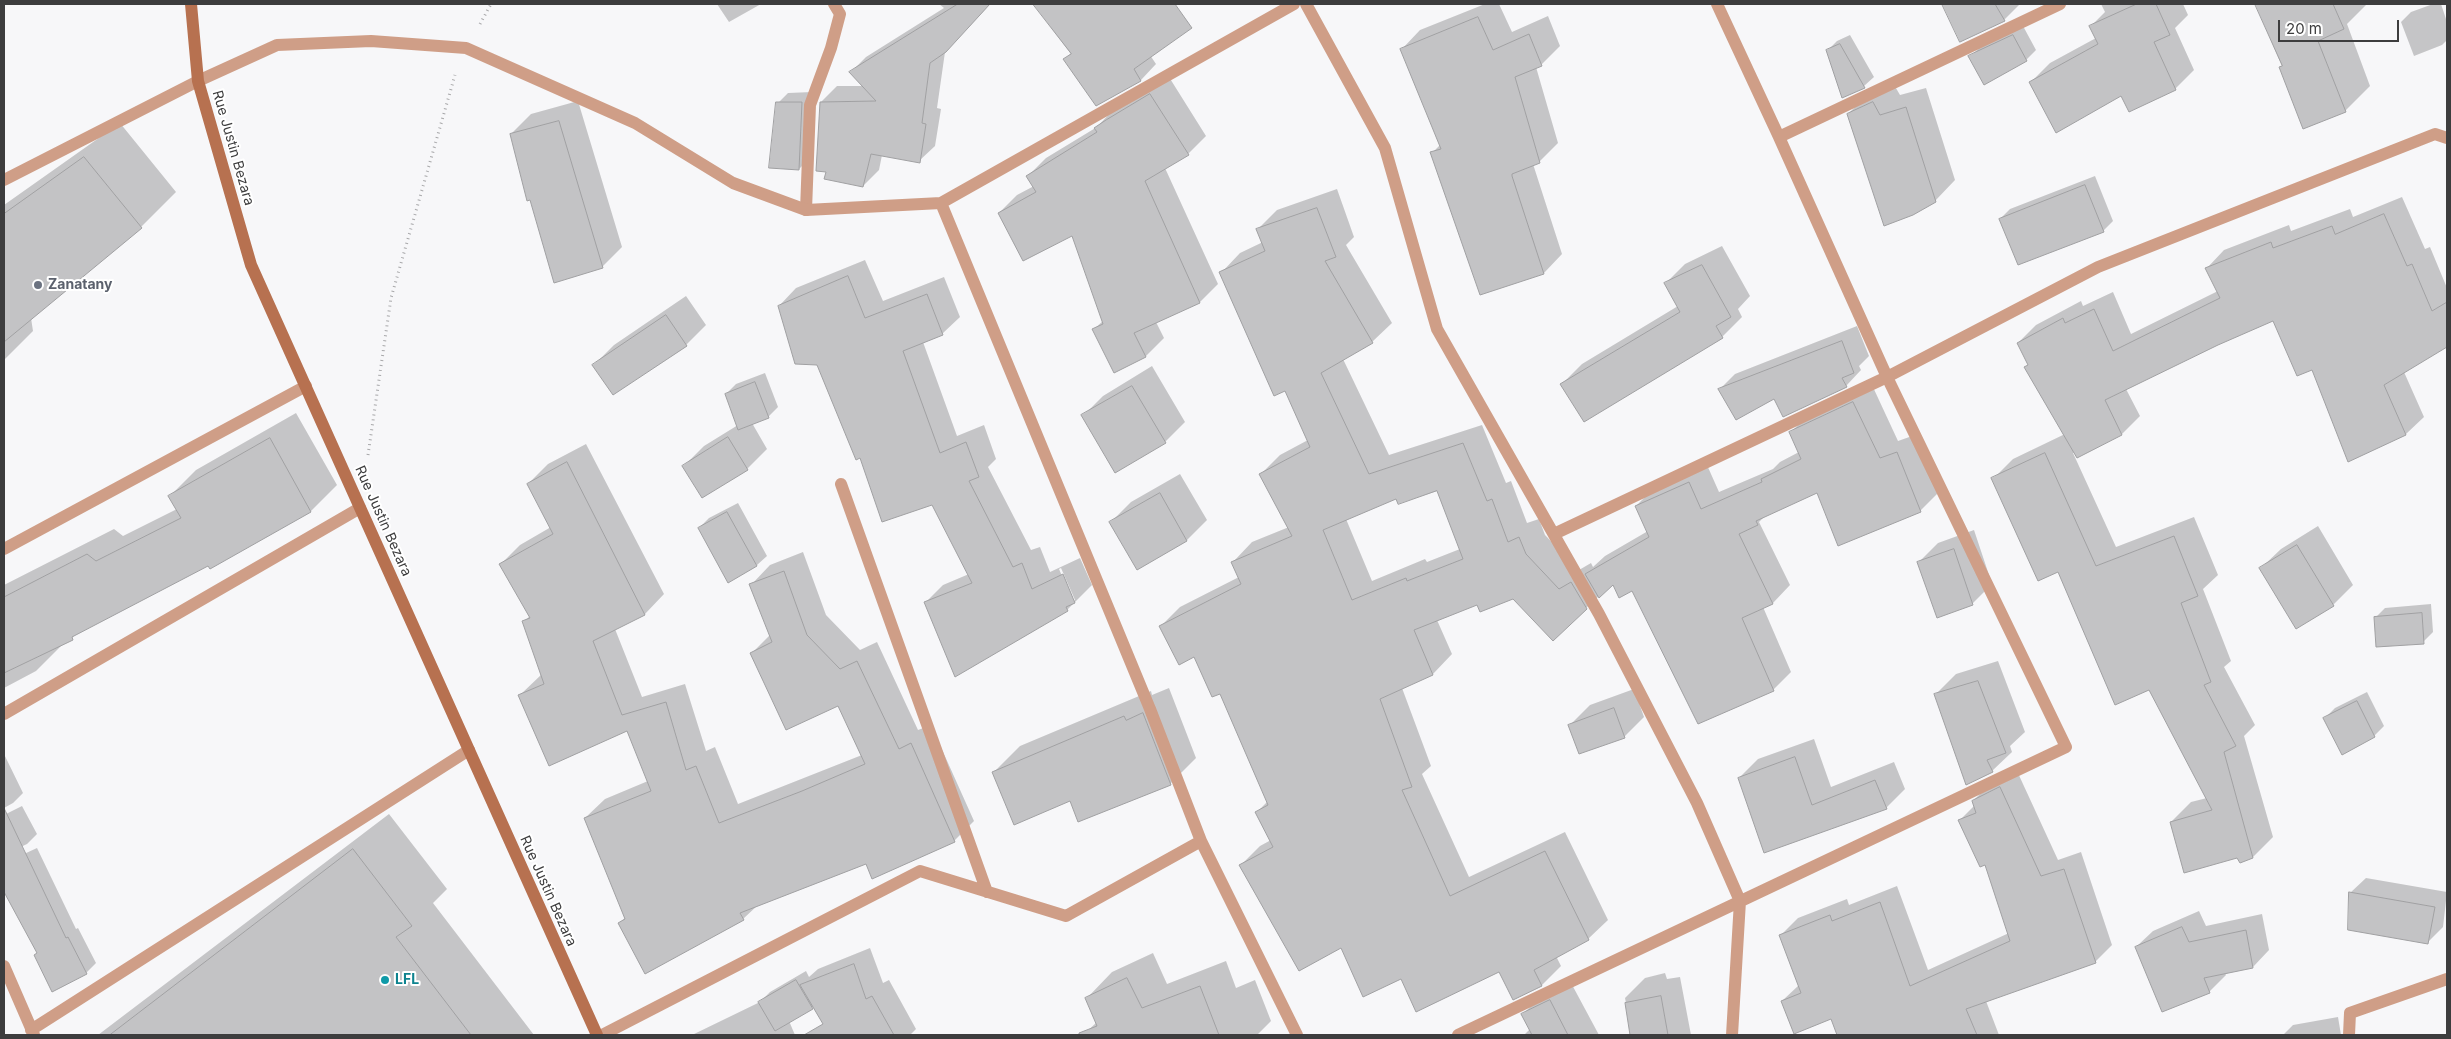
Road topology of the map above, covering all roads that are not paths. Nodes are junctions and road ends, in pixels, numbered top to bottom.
1 (191, 4) edge
2 (834, 4) edge
3 (1294, 4) edge
4 (1306, 4) edge
5 (1717, 4) edge
6 (2060, 4) edge
7 (198, 81) junction
8 (1779, 137) junction
9 (2447, 138) edge
10 (4, 180) edge
11 (941, 203) junction
12 (806, 210) junction
13 (1887, 377) junction
14 (306, 386) junction
15 (841, 484) dead end
16 (360, 508) junction
17 (1554, 534) junction
18 (4, 549) edge
19 (4, 714) edge
20 (469, 750) junction
21 (1201, 841) junction
22 (987, 892) junction
23 (1740, 901) junction
24 (4, 966) edge
25 (2447, 979) edge
26 (33, 1032) edge
27 (597, 1035) edge
28 (602, 1035) edge
29 (1297, 1035) edge
30 (1458, 1035) edge
31 (1732, 1035) edge
32 (2350, 1035) edge

1 - 7 street, Rue Justin Bezara
2 - 12 street
3 - 11 street
4 - 17 street
5 - 8 street
6 - 8 street
7 - 10 street
7 - 12 street
7 - 14 street, Rue Justin Bezara
8 - 13 street
9 - 13 street
11 - 12 street
11 - 21 street
13 - 17 street
13 - 23 street
14 - 16 street, Rue Justin Bezara
14 - 18 street
15 - 22 street
16 - 19 street
16 - 20 street, Rue Justin Bezara
17 - 23 street
20 - 26 street
20 - 27 street, Rue Justin Bezara
21 - 22 street
21 - 29 street
22 - 28 street
23 - 30 street
23 - 31 street
24 - 26 street
25 - 32 street

